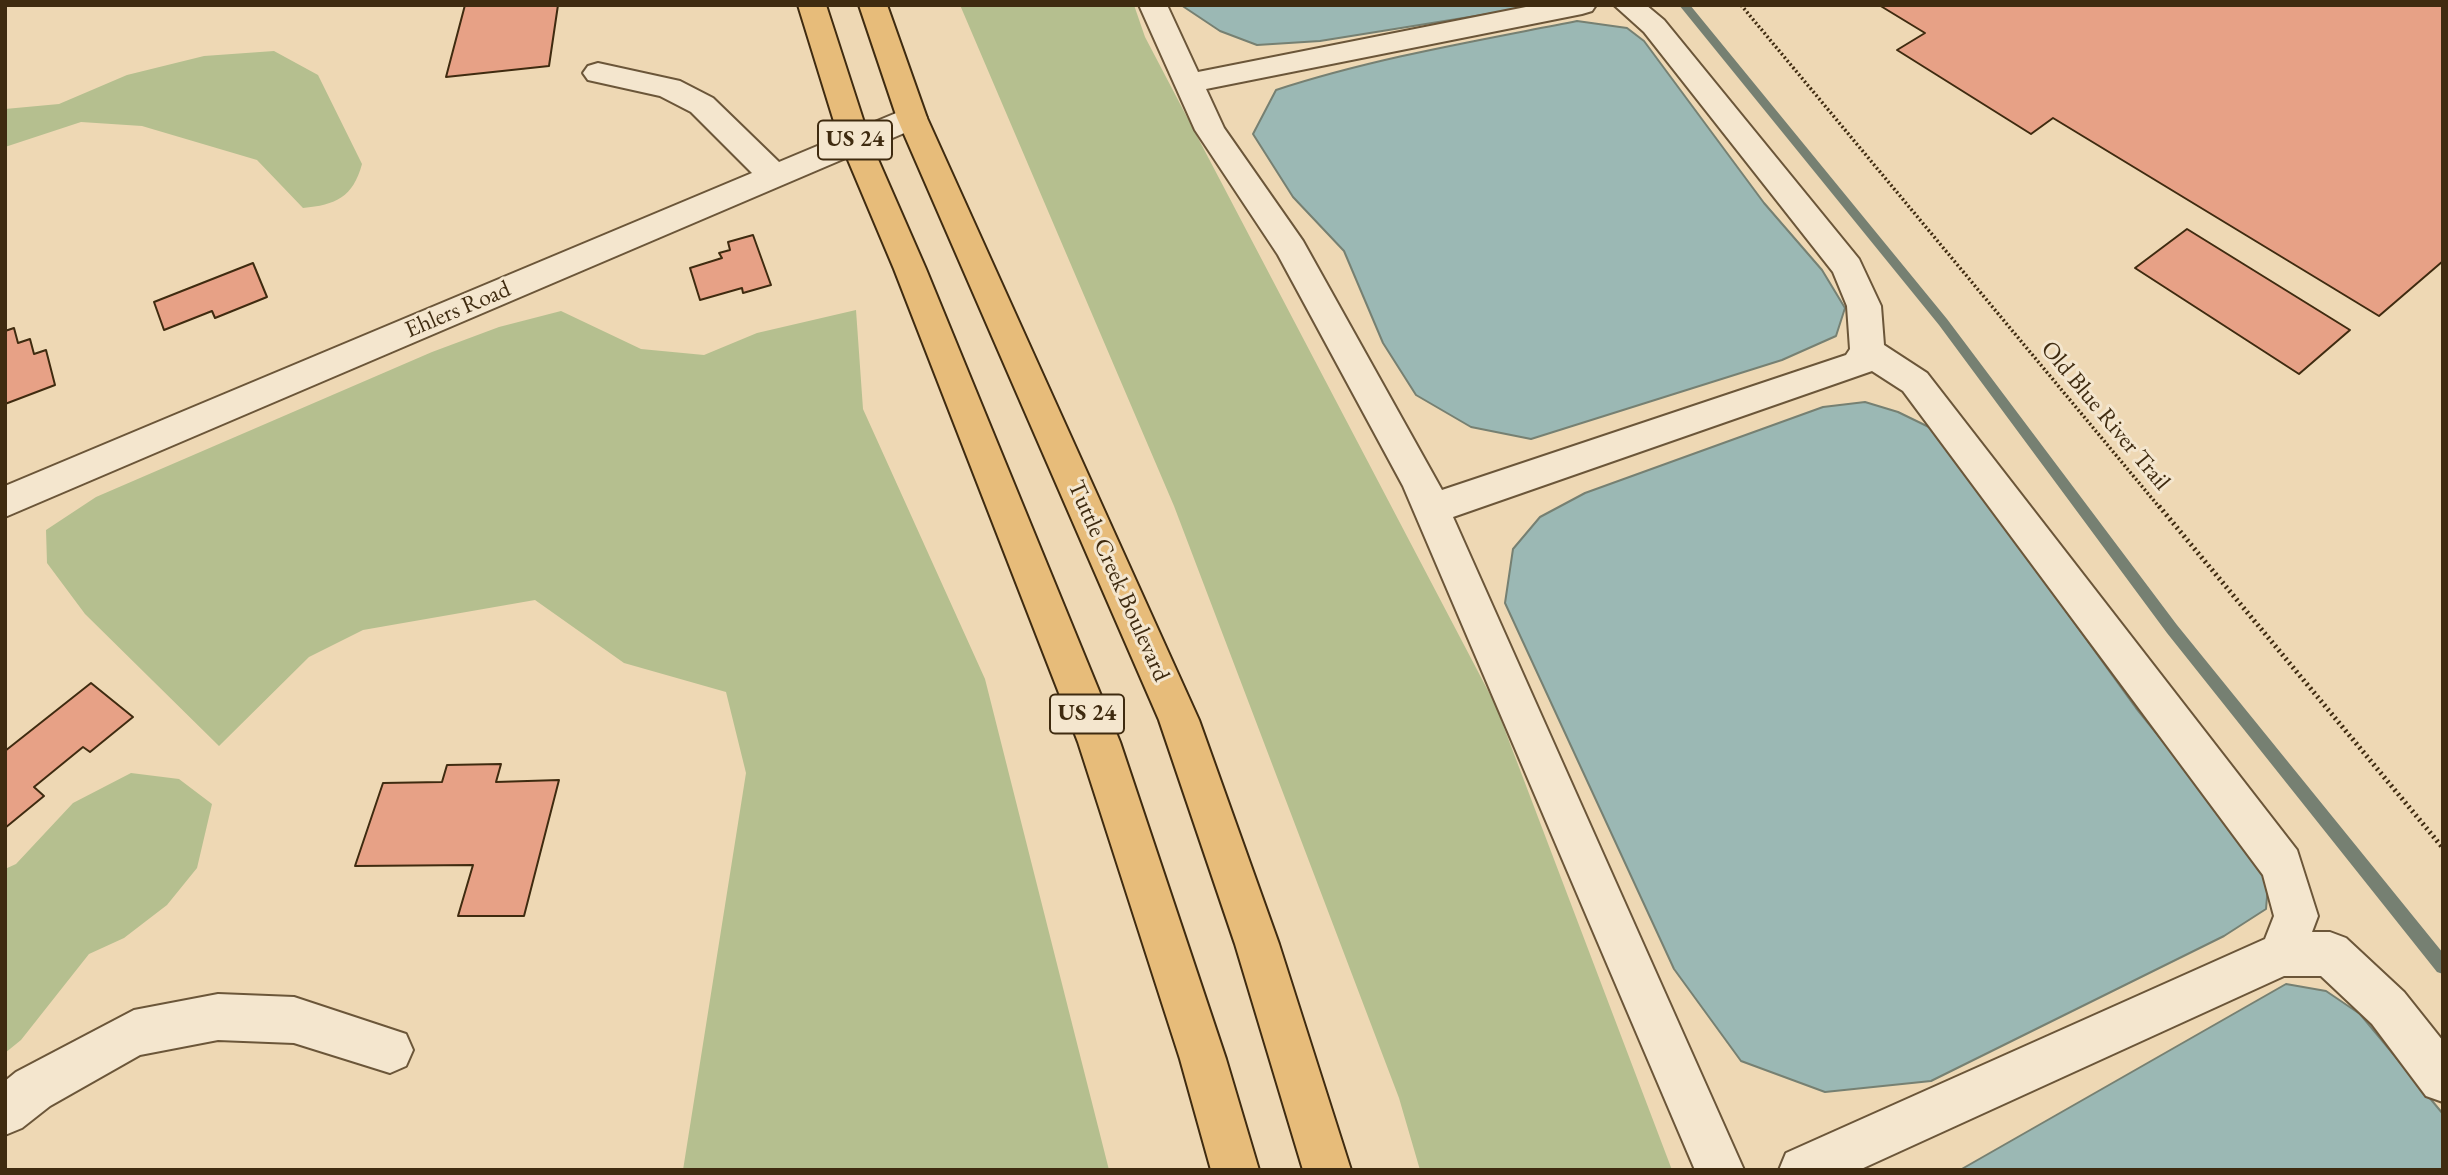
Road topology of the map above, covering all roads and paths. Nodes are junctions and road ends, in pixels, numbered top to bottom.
1 (813, 5) edge
2 (873, 5) edge
3 (1153, 5) edge
4 (1582, 5) edge
5 (1628, 5) edge
6 (1741, 5) edge
7 (598, 73) dead end
8 (1189, 83) junction
9 (912, 118) junction
10 (855, 141) junction
11 (774, 176) junction
12 (1867, 351) junction
13 (5, 502) edge
14 (1432, 509) junction
15 (2443, 848) edge
16 (2282, 954) junction
17 (390, 1050) dead end
18 (2443, 1079) edge
19 (5, 1111) edge
20 (1235, 1170) edge
21 (1327, 1170) edge
22 (1720, 1170) edge
23 (1803, 1170) edge

1 - 10 highway, US 24
2 - 9 highway, Tuttle Creek Boulevard / US 24
3 - 8 street
4 - 8 street
5 - 12 street
6 - 15 path, Old Blue River Trail
7 - 11 street
8 - 14 street
9 - 10 street, Ehlers Road
9 - 21 highway, Tuttle Creek Boulevard / US 24
10 - 11 street, Ehlers Road
10 - 20 highway, US 24
11 - 13 street, Ehlers Road
12 - 14 street
12 - 16 street
14 - 22 street
16 - 18 street
16 - 23 street
17 - 19 street

